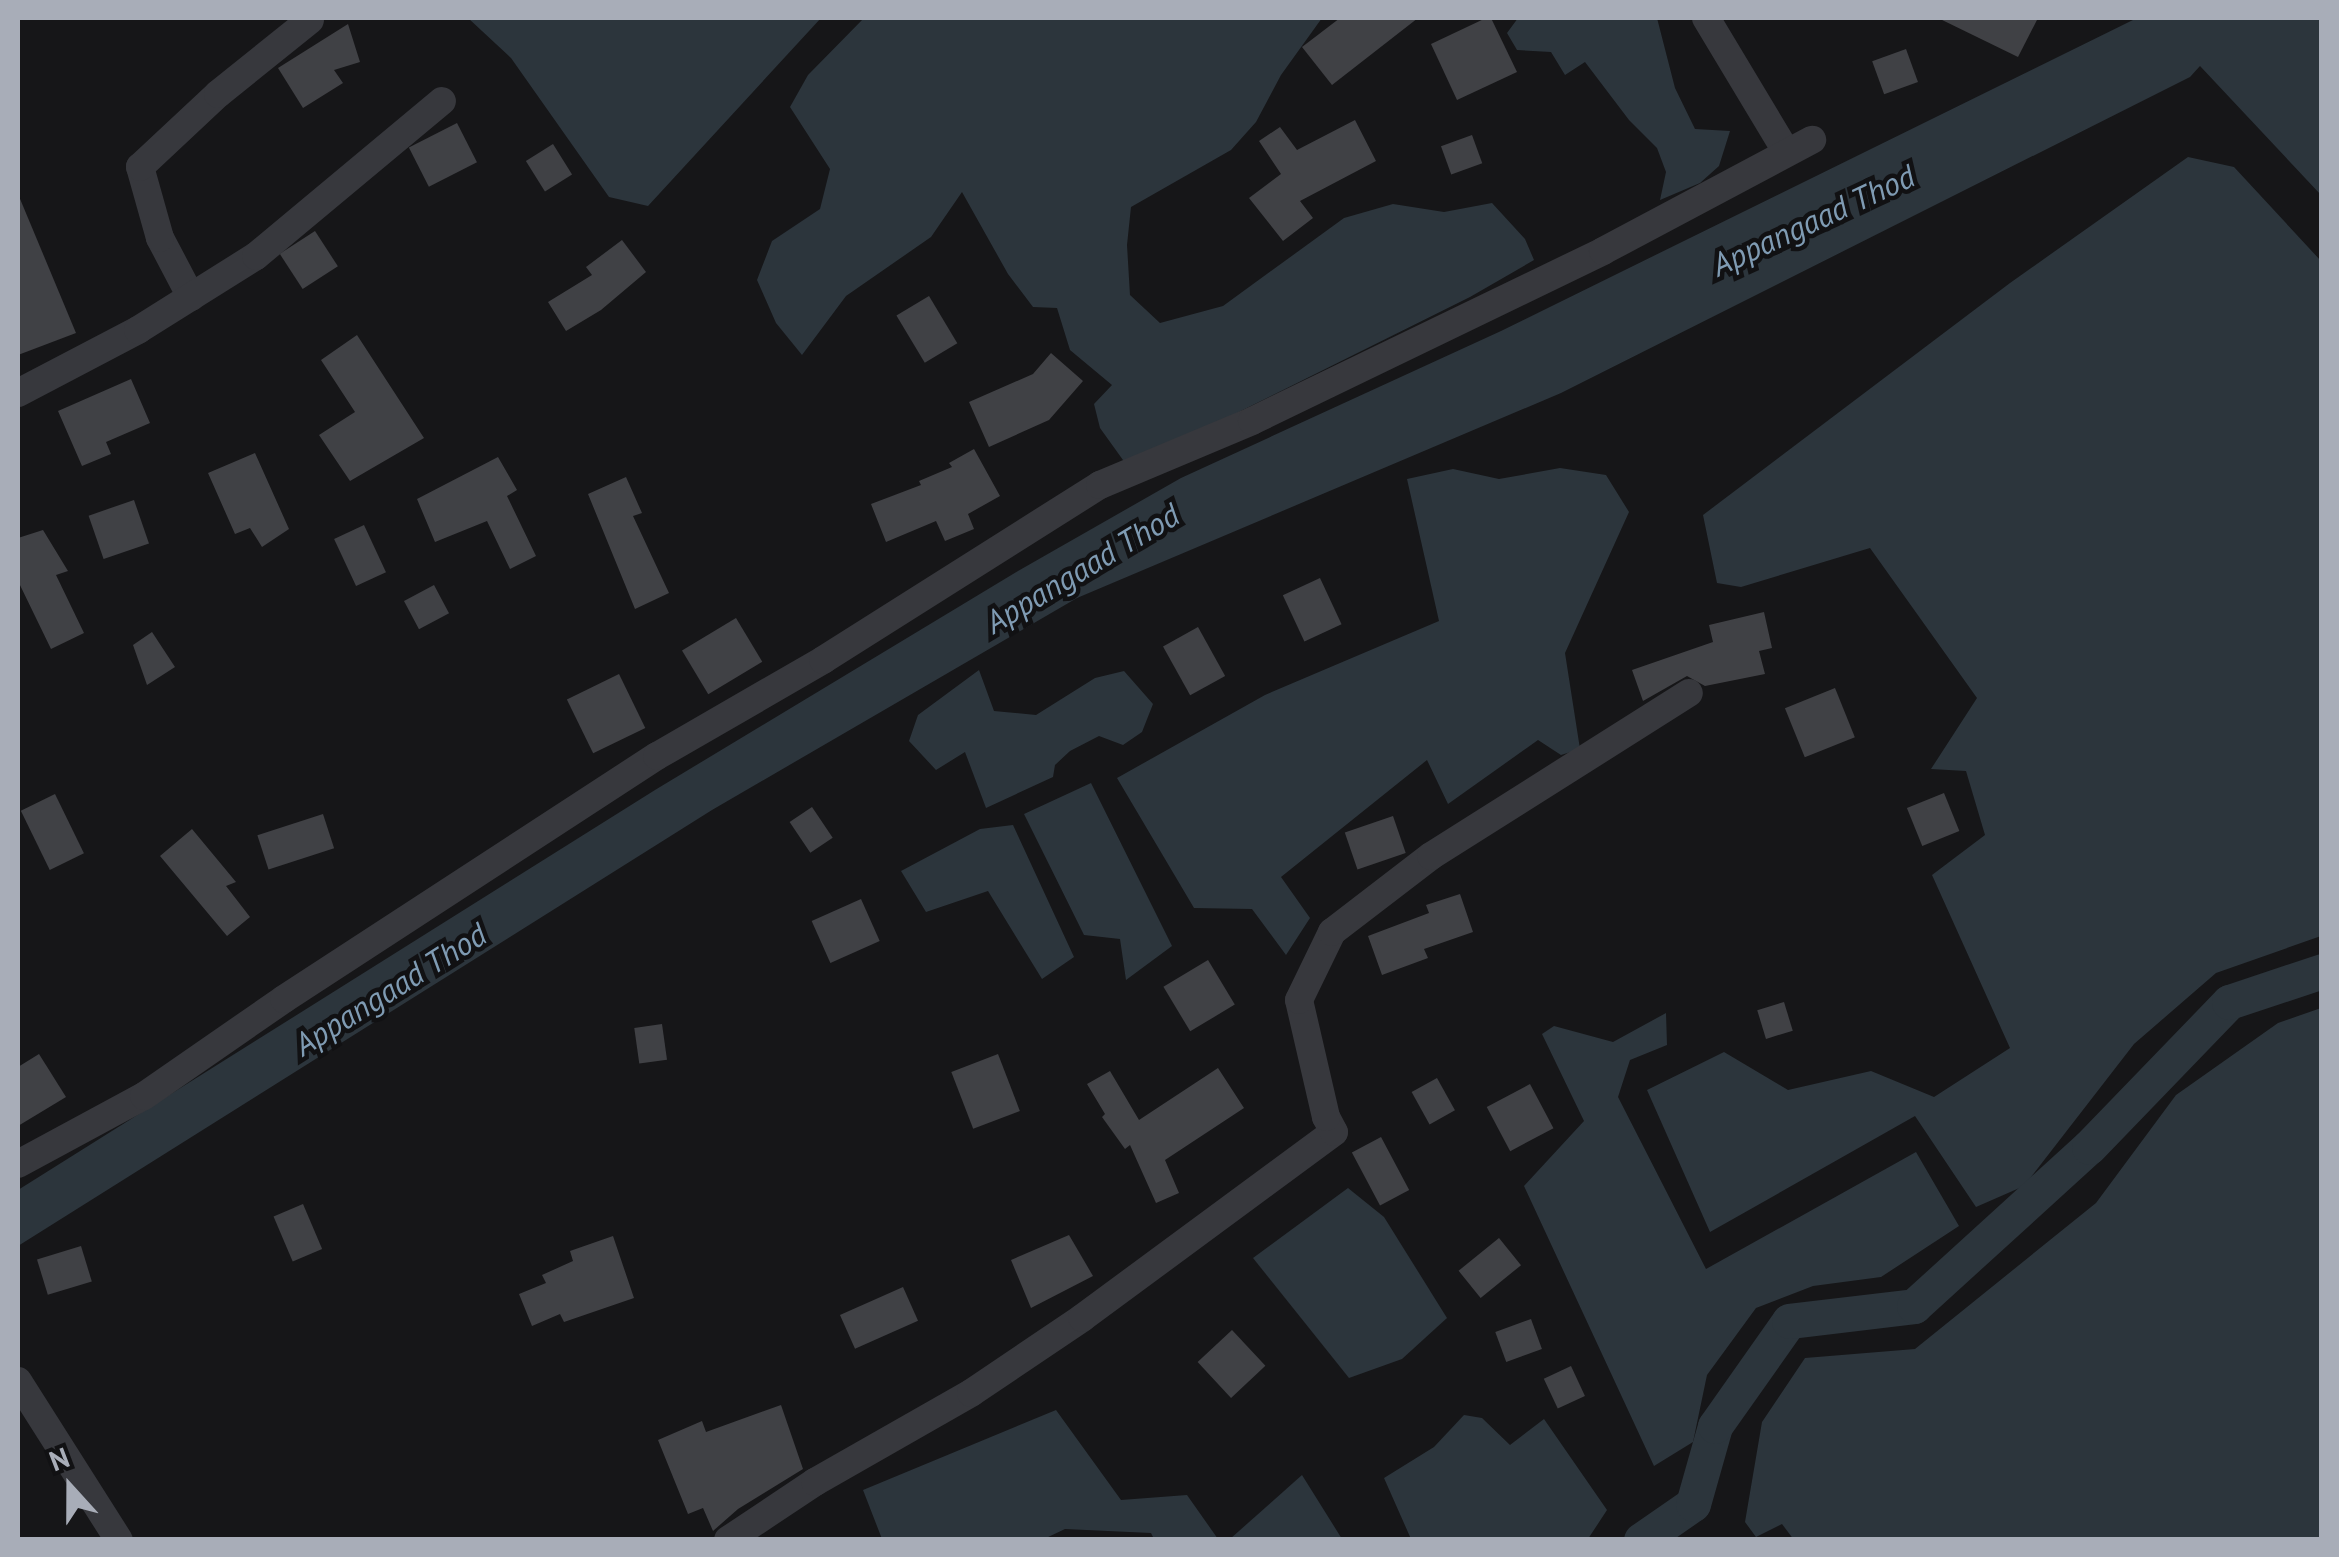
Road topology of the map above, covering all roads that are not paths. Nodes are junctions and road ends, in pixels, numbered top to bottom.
1 (1706, 18) edge
2 (310, 20) edge
3 (442, 101) dead end
4 (191, 297) junction
5 (18, 393) edge
6 (1689, 694) dead end
7 (18, 1164) edge
8 (18, 1381) edge
9 (26, 1410) edge
10 (120, 1540) edge
11 (728, 1540) edge

1 - 7 street
2 - 4 street
3 - 4 street
4 - 5 street
6 - 11 street
8 - 9 street
9 - 10 street

